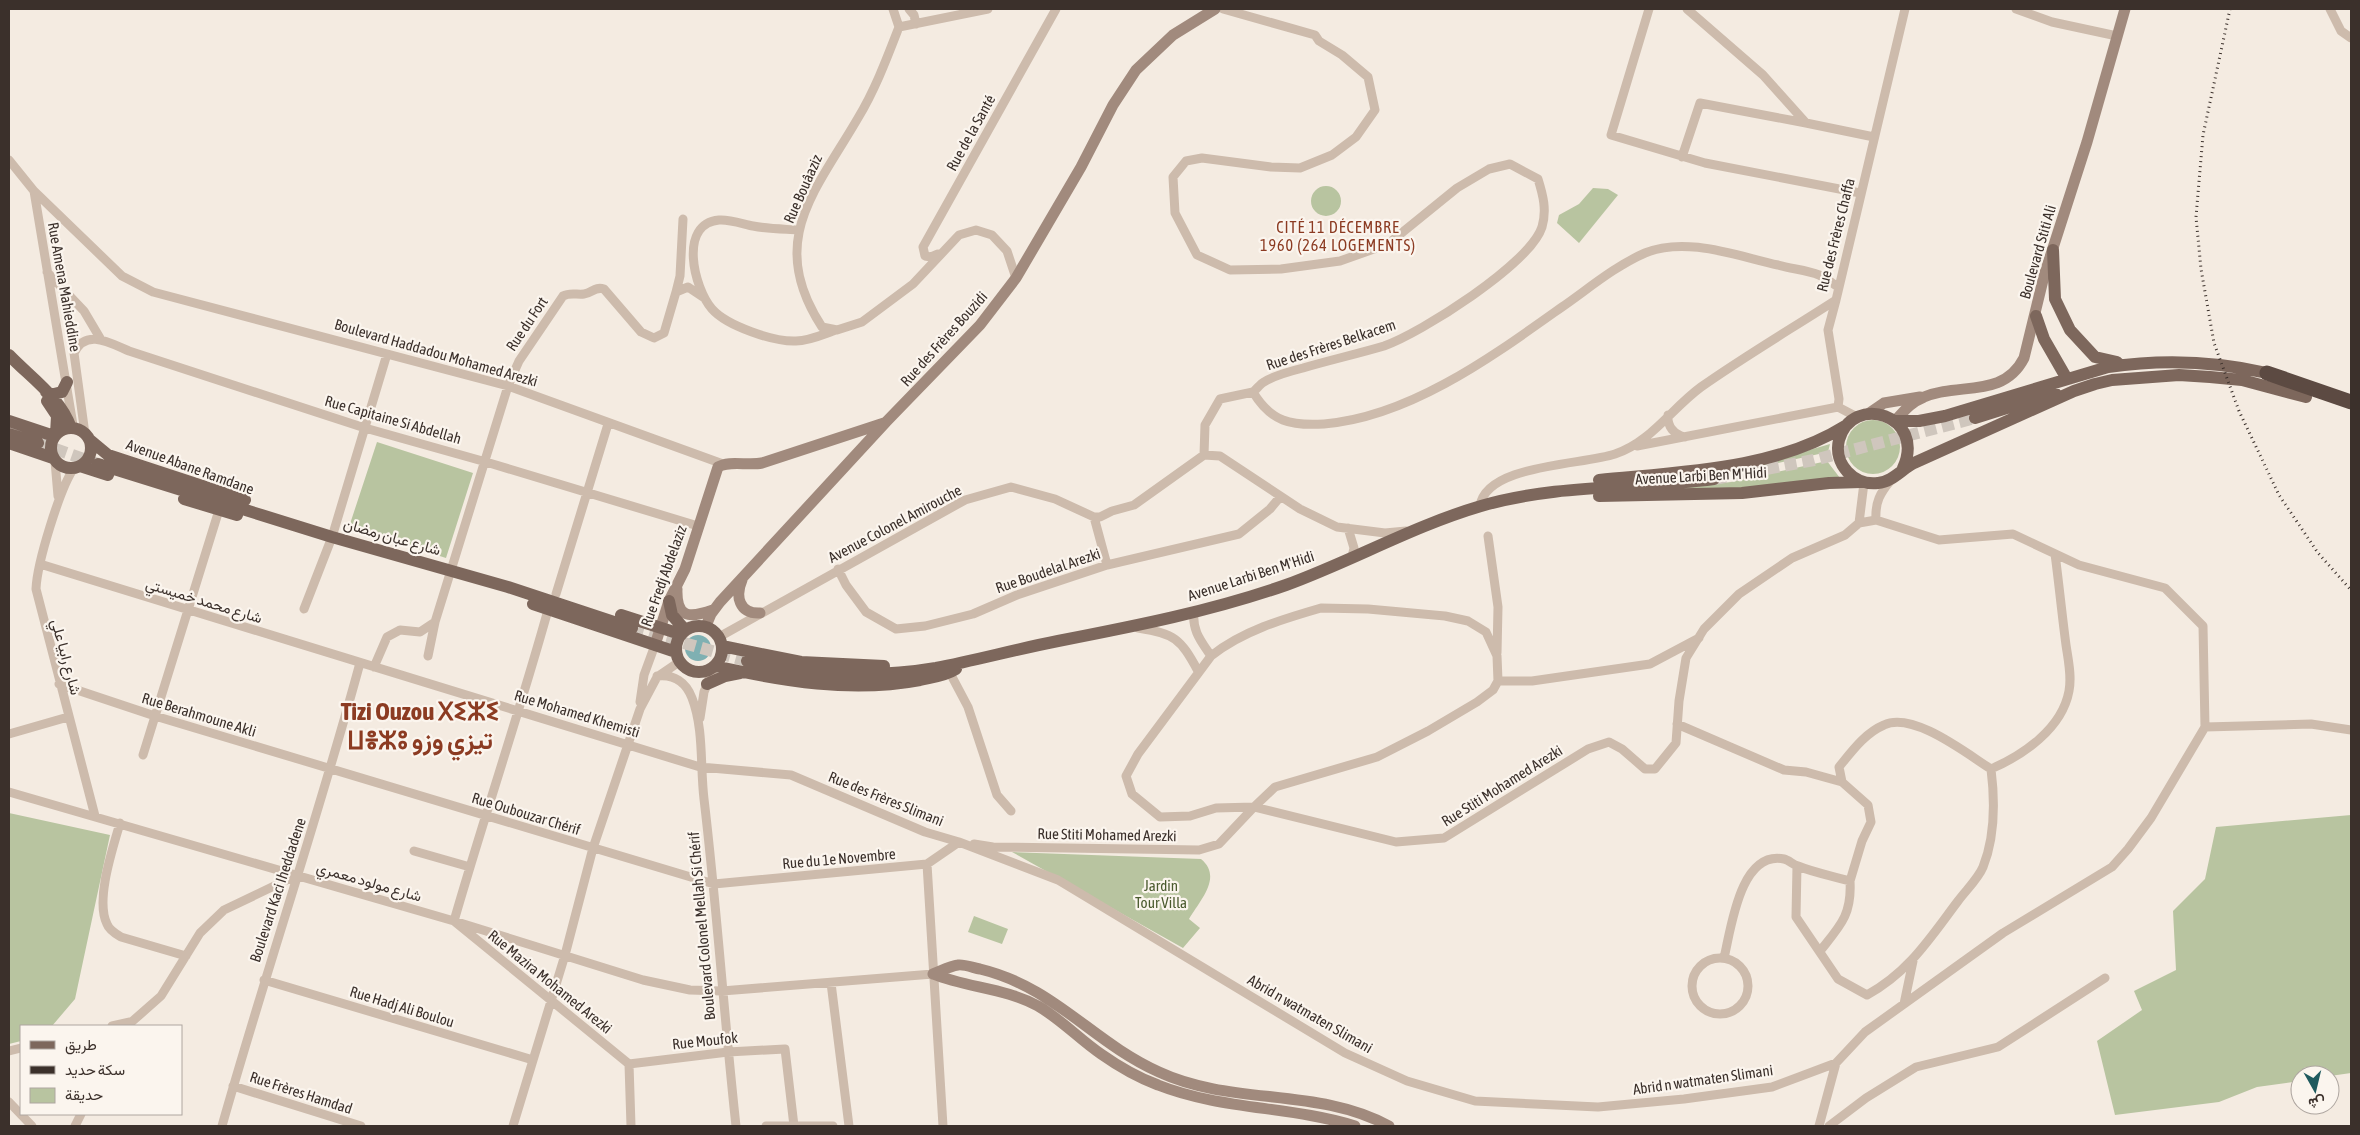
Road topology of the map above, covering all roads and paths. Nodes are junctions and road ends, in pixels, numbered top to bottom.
1 (892, 9) edge
2 (909, 9) edge
3 (988, 9) edge
4 (1056, 9) edge
5 (1215, 9) edge
6 (1223, 9) edge
7 (1649, 9) edge
8 (1687, 9) edge
9 (1905, 9) edge
10 (2016, 9) edge
11 (2125, 9) edge
12 (2330, 9) edge
13 (916, 24) junction
14 (899, 28) junction
15 (2117, 36) junction
16 (2351, 38) edge
17 (1806, 123) junction
18 (1874, 137) junction
19 (1682, 156) junction
20 (9, 160) edge
21 (34, 191) junction
22 (1860, 193) junction
23 (683, 219) dead end
24 (798, 230) junction
25 (2053, 250) junction
26 (941, 253) junction
27 (47, 272) junction
28 (1016, 278) junction
29 (1838, 287) junction
30 (676, 292) junction
31 (703, 296) junction
32 (1836, 300) junction
33 (2036, 316) junction
34 (90, 322) junction
35 (837, 330) junction
36 (100, 338) junction
37 (84, 341) junction
38 (387, 354) junction
39 (9, 355) edge
40 (2130, 363) junction
41 (26, 373) junction
42 (2267, 373) joint
43 (2067, 379) junction
44 (67, 382) junction
45 (508, 386) junction
46 (46, 392) junction
47 (1253, 392) junction
48 (2074, 392) junction
49 (1926, 396) junction
50 (2306, 397) joint
51 (2029, 400) junction
52 (2351, 402) edge
53 (1838, 407) junction
54 (2351, 412) edge
55 (1668, 415) junction
56 (1857, 418) junction
57 (1974, 418) tunnel mouth
58 (9, 421) edge
59 (1895, 421) junction
60 (886, 422) junction
61 (608, 424) junction
62 (365, 428) junction
63 (80, 432) junction
64 (9, 434) edge
65 (55, 435) junction
66 (1687, 437) junction
67 (9, 443) edge
68 (38, 444) tunnel mouth
69 (1633, 447) junction
70 (1204, 455) junction
71 (54, 460) junction
72 (486, 462) junction
73 (98, 464) tunnel mouth
74 (724, 464) junction
75 (77, 467) junction
76 (1903, 468) junction
77 (1892, 478) junction
78 (1714, 479) tunnel mouth
79 (1864, 482) junction
80 (587, 492) junction
81 (1539, 493) junction
82 (1280, 497) junction
83 (58, 504) junction
84 (1480, 506) junction
85 (219, 510) junction
86 (267, 517) junction
87 (1094, 517) junction
88 (1876, 520) junction
89 (1859, 523) junction
90 (698, 526) junction
91 (1348, 528) junction
92 (1414, 531) junction
93 (1488, 536) dead end
94 (332, 537) junction
95 (2055, 554) junction
96 (1352, 557) junction
97 (40, 564) junction
98 (1107, 565) junction
99 (450, 570) junction
100 (838, 570) junction
101 (743, 578) junction
102 (508, 587) junction
103 (677, 588) junction
104 (556, 594) junction
105 (669, 601) junction
106 (304, 609) dead end
107 (188, 610) junction
108 (548, 610) junction
109 (713, 610) junction
110 (1194, 612) junction
111 (760, 613) junction
112 (435, 622) junction
113 (706, 626) junction
114 (1130, 626) junction
115 (632, 628) tunnel mouth
116 (660, 628) junction
117 (683, 632) junction
118 (1699, 638) junction
119 (721, 641) junction
120 (655, 645) junction
121 (428, 656) dead end
122 (1211, 656) junction
123 (1497, 656) junction
124 (677, 657) junction
125 (964, 662) junction
126 (360, 663) junction
127 (715, 666) junction
128 (374, 667) junction
129 (746, 667) junction
130 (1198, 670) junction
131 (950, 673) junction
132 (657, 676) junction
133 (1498, 681) junction
134 (59, 684) junction
135 (707, 684) junction
136 (640, 709) junction
137 (520, 711) junction
138 (155, 716) junction
139 (68, 717) junction
140 (700, 723) junction
141 (1678, 724) junction
142 (2205, 727) junction
143 (2351, 730) edge
144 (9, 734) edge
145 (628, 743) junction
146 (143, 755) dead end
147 (700, 766) junction
148 (1991, 769) junction
149 (331, 770) junction
150 (1842, 782) junction
151 (9, 792) edge
152 (1254, 807) junction
153 (1011, 811) dead end
154 (485, 815) junction
155 (94, 816) junction
156 (120, 823) junction
157 (959, 842) junction
158 (593, 848) junction
159 (414, 850) dead end
160 (927, 864) junction
161 (1797, 866) junction
162 (470, 867) junction
163 (296, 875) junction
164 (1058, 880) joint
165 (1850, 881) junction
166 (714, 884) junction
167 (454, 921) junction
168 (1820, 951) junction
169 (565, 955) junction
170 (186, 956) junction
171 (1724, 958) junction
172 (1913, 961) junction
173 (933, 974) junction
174 (2105, 978) dead end
175 (264, 980) junction
176 (831, 983) junction
177 (722, 992) junction
178 (551, 1000) junction
179 (1904, 1004) junction
180 (128, 1024) edge
181 (728, 1052) junction
182 (533, 1060) junction
183 (629, 1064) junction
184 (1836, 1064) junction
185 (233, 1086) junction
186 (9, 1102) edge
187 (20, 1113) edge
188 (21, 1115) edge
189 (32, 1126) edge
190 (222, 1126) edge
191 (361, 1126) edge
192 (513, 1126) edge
193 (631, 1126) edge
194 (736, 1126) edge
195 (766, 1126) edge
196 (794, 1126) edge
197 (833, 1126) edge
198 (849, 1126) edge
199 (943, 1126) edge
200 (1355, 1126) edge
201 (1389, 1126) edge
202 (1819, 1126) edge
203 (1829, 1126) edge

1 - 14 street
2 - 13 street
3 - 13 street
4 - 26 street, Rue de la Santé
5 - 28 main road, Rue des Frères Bouzidi
6 - 47 street, Rue des Frères Belkacem
7 - 19 street
8 - 17 street
9 - 18 street, Rue des Frères Chaffa
10 - 15 street
11 - 15 main road, Boulevard Stiti Ali
12 - 16 street
13 - 14 street
14 - 24 street, Rue Bouâaziz
15 - 25 main road, Boulevard Stiti Ali
17 - 18 street
17 - 19 street
18 - 22 street, Rue des Frères Chaffa
19 - 22 street
20 - 21 street, Rue Amena Mahieddine
21 - 27 street, Rue Amena Mahieddine
21 - 38 street, Boulevard Haddadou Mohamed Arezki
22 - 29 street, Rue des Frères Chaffa
23 - 30 street
24 - 31 street
24 - 35 street, Rue Bouâaziz
25 - 33 main road, Boulevard Stiti Ali
25 - 40 main road
26 - 28 street
26 - 35 street
27 - 34 street
27 - 44 street, Rue Amena Mahieddine
28 - 60 main road, Rue des Frères Bouzidi
29 - 32 street, Rue des Frères Chaffa
29 - 47 street
30 - 31 street
30 - 45 street, Rue du Fort
31 - 35 street
32 - 53 street
32 - 55 street, Rue des Frères Chaffa
33 - 43 main road
33 - 49 main road, Boulevard Stiti Ali
34 - 36 street
34 - 37 street
36 - 37 street
36 - 62 street, Rue Capitaine Si Abdellah
37 - 63 street
38 - 45 street, Boulevard Haddadou Mohamed Arezki
38 - 62 street
39 - 41 main road
40 - 42 main road
40 - 43 main road
41 - 46 main road
41 - 65 main road
42 - 52 highway
43 - 51 main road
43 - 59 main road
44 - 46 main road
44 - 63 street, Rue Amena Mahieddine
45 - 61 street, Boulevard Haddadou Mohamed Arezki
45 - 72 street
46 - 63 main road
47 - 70 street
48 - 50 main road
48 - 51 main road
48 - 76 main road
49 - 56 main road
49 - 59 main road, Boulevard Stiti Ali
50 - 54 highway
51 - 57 main road
53 - 56 street
53 - 66 street
55 - 66 street
55 - 69 street, Rue des Frères Chaffa
56 - 59 main road
56 - 79 main road
56 - 81 main road, Avenue Larbi Ben M'Hidi
58 - 65 main road
59 - 76 main road
60 - 74 main road, Boulevard Haddadou Mohamed Arezki
60 - 101 main road, Rue des Frères Bouzidi
61 - 74 street, Boulevard Haddadou Mohamed Arezki
61 - 80 street
62 - 72 street, Rue Capitaine Si Abdellah
62 - 94 street
63 - 65 main road
63 - 75 main road
63 - 86 main road, Avenue Abane Ramdane
64 - 68 main road
65 - 71 main road
66 - 69 street
67 - 71 main road
69 - 84 street, Rue des Frères Chaffa
70 - 82 street
70 - 87 street
71 - 75 main road
71 - 83 street
72 - 80 street, Rue Capitaine Si Abdellah
72 - 99 street
73 - 86 main road
74 - 90 main road, Rue Fredj Abdelaziz
75 - 83 street
75 - 85 main road, Avenue Abane Ramdane
76 - 77 main road
77 - 79 main road
77 - 88 street
78 - 81 main road, Avenue Larbi Ben M'Hidi
79 - 81 main road, Avenue Larbi Ben M'Hidi
79 - 89 street
80 - 90 street, Rue Capitaine Si Abdellah
80 - 104 street
81 - 84 main road, Avenue Larbi Ben M'Hidi
82 - 91 street
82 - 98 street, Rue Boudelal Arezki
83 - 97 street, شارع رابيا علي
84 - 92 main road, Avenue Larbi Ben M'Hidi
85 - 86 main road, Avenue Abane Ramdane
85 - 107 street
86 - 94 main road, شارع عبان رمضان
87 - 98 street
87 - 100 street, Avenue Colonel Amirouche
88 - 89 street
88 - 95 street
89 - 118 street, Rue Stiti Mohamed Arezki
90 - 103 main road, Rue Fredj Abdelaziz
91 - 92 street
91 - 96 street
92 - 96 main road, Avenue Larbi Ben M'Hidi
93 - 123 street
94 - 99 main road, شارع عبان رمضان
94 - 106 street
95 - 142 street
95 - 148 street
96 - 110 main road, Avenue Larbi Ben M'Hidi
97 - 107 street, شارع محمد خميستي
97 - 134 street, شارع رابيا علي
98 - 100 street, Rue Boudelal Arezki
99 - 102 main road, شارع عبان رمضان
99 - 112 street
100 - 111 street, Avenue Colonel Amirouche
101 - 109 main road, Rue des Frères Bouzidi
101 - 111 main road
102 - 104 main road
102 - 108 main road
102 - 115 main road
103 - 105 main road, Rue Fredj Abdelaziz
103 - 109 main road
104 - 116 main road
105 - 116 main road, Rue Fredj Abdelaziz
105 - 117 main road
107 - 126 street, شارع محمد خميستي
107 - 138 street
108 - 120 main road
108 - 137 street
109 - 113 main road, Rue des Frères Bouzidi
110 - 114 main road, Avenue Larbi Ben M'Hidi
110 - 122 street
111 - 119 street, Avenue Colonel Amirouche
112 - 121 street
112 - 128 street
113 - 117 main road
113 - 119 main road
114 - 125 main road, Avenue Larbi Ben M'Hidi
114 - 130 street
116 - 117 main road
116 - 120 main road, Rue Fredj Abdelaziz
117 - 124 main road
118 - 133 street
118 - 141 street, Rue Stiti Mohamed Arezki
119 - 125 main road, Avenue Larbi Ben M'Hidi
119 - 127 main road
120 - 124 main road
120 - 136 street
122 - 123 street
122 - 130 street
123 - 133 street
124 - 127 main road
124 - 132 street
125 - 129 main road, Avenue Larbi Ben M'Hidi
125 - 131 main road, Avenue Larbi Ben M'Hidi
126 - 128 street, Rue Mohamed Khemisti
126 - 149 street, Boulevard Kaci Iheddadene
127 - 129 main road, Avenue Larbi Ben M'Hidi
127 - 135 street, Boulevard Colonel Mellah Si Chérif
128 - 137 street, Rue Mohamed Khemisti
129 - 131 main road, Avenue Larbi Ben M'Hidi
129 - 135 main road
130 - 152 street
131 - 153 street
132 - 136 street
132 - 140 street, Boulevard Colonel Mellah Si Chérif
133 - 152 street
134 - 138 street, Rue Berahmoune Akli
134 - 139 street, شارع رابيا علي
135 - 140 street, Boulevard Colonel Mellah Si Chérif
136 - 145 street
137 - 145 street, Rue Mohamed Khemisti
137 - 154 street
138 - 146 street
138 - 149 street, Rue Berahmoune Akli
139 - 144 street
139 - 155 street, شارع رابيا علي
140 - 147 street, Boulevard Colonel Mellah Si Chérif
141 - 150 street
141 - 152 street, Rue Stiti Mohamed Arezki
142 - 143 street
142 - 179 street
145 - 147 street, Rue Mohamed Khemisti
145 - 158 street
147 - 157 street, Rue des Frères Slimani
147 - 166 street, Boulevard Colonel Mellah Si Chérif
148 - 150 street
148 - 172 street
149 - 154 street, Rue Oubouzar Chérif
149 - 163 street, Boulevard Kaci Iheddadene
150 - 165 street
151 - 155 street, شارع مولود معمري
152 - 157 street, Rue Stiti Mohamed Arezki
154 - 158 street, Rue Oubouzar Chérif
154 - 162 street
155 - 156 street, شارع مولود معمري
156 - 163 street, شارع مولود معمري
156 - 170 street
157 - 160 street, Rue du 1e Novembre
157 - 164 street, Rue des Frères Slimani
158 - 166 street, Rue Oubouzar Chérif
158 - 169 street
159 - 162 street
160 - 166 street, Rue du 1e Novembre
160 - 173 street
161 - 165 street
161 - 168 street
161 - 171 street
162 - 167 street
163 - 167 street, شارع مولود معمري
163 - 170 street
163 - 175 street, Boulevard Kaci Iheddadene
164 - 184 street, Abrid n watmaten Slimani
165 - 168 street
166 - 177 street, Boulevard Colonel Mellah Si Chérif
167 - 169 street, شارع مولود معمري
167 - 178 street, Rue Mazira Mohamed Arezki
168 - 172 street
169 - 177 street, شارع مولود معمري
169 - 178 street
170 - 180 street
171 - 171 street
172 - 179 street
173 - 176 street, شارع مولود معمري
173 - 199 street
173 - 200 main road
173 - 201 main road
174 - 203 street
175 - 182 street, Rue Hadj Ali Boulou
175 - 185 street, Boulevard Kaci Iheddadene
176 - 177 street, شارع مولود معمري
176 - 198 street
177 - 181 street, Boulevard Colonel Mellah Si Chérif
178 - 182 street
178 - 183 street, Rue Mazira Mohamed Arezki
179 - 184 street
181 - 183 street, Rue Moufok
181 - 194 street, Boulevard Colonel Mellah Si Chérif
181 - 196 street, Rue Moufok
182 - 192 street
183 - 193 street
184 - 202 street
185 - 190 street, Boulevard Kaci Iheddadene
185 - 191 street, Rue Frères Hamdad
186 - 187 street
188 - 189 street
195 - 196 street
196 - 197 street

